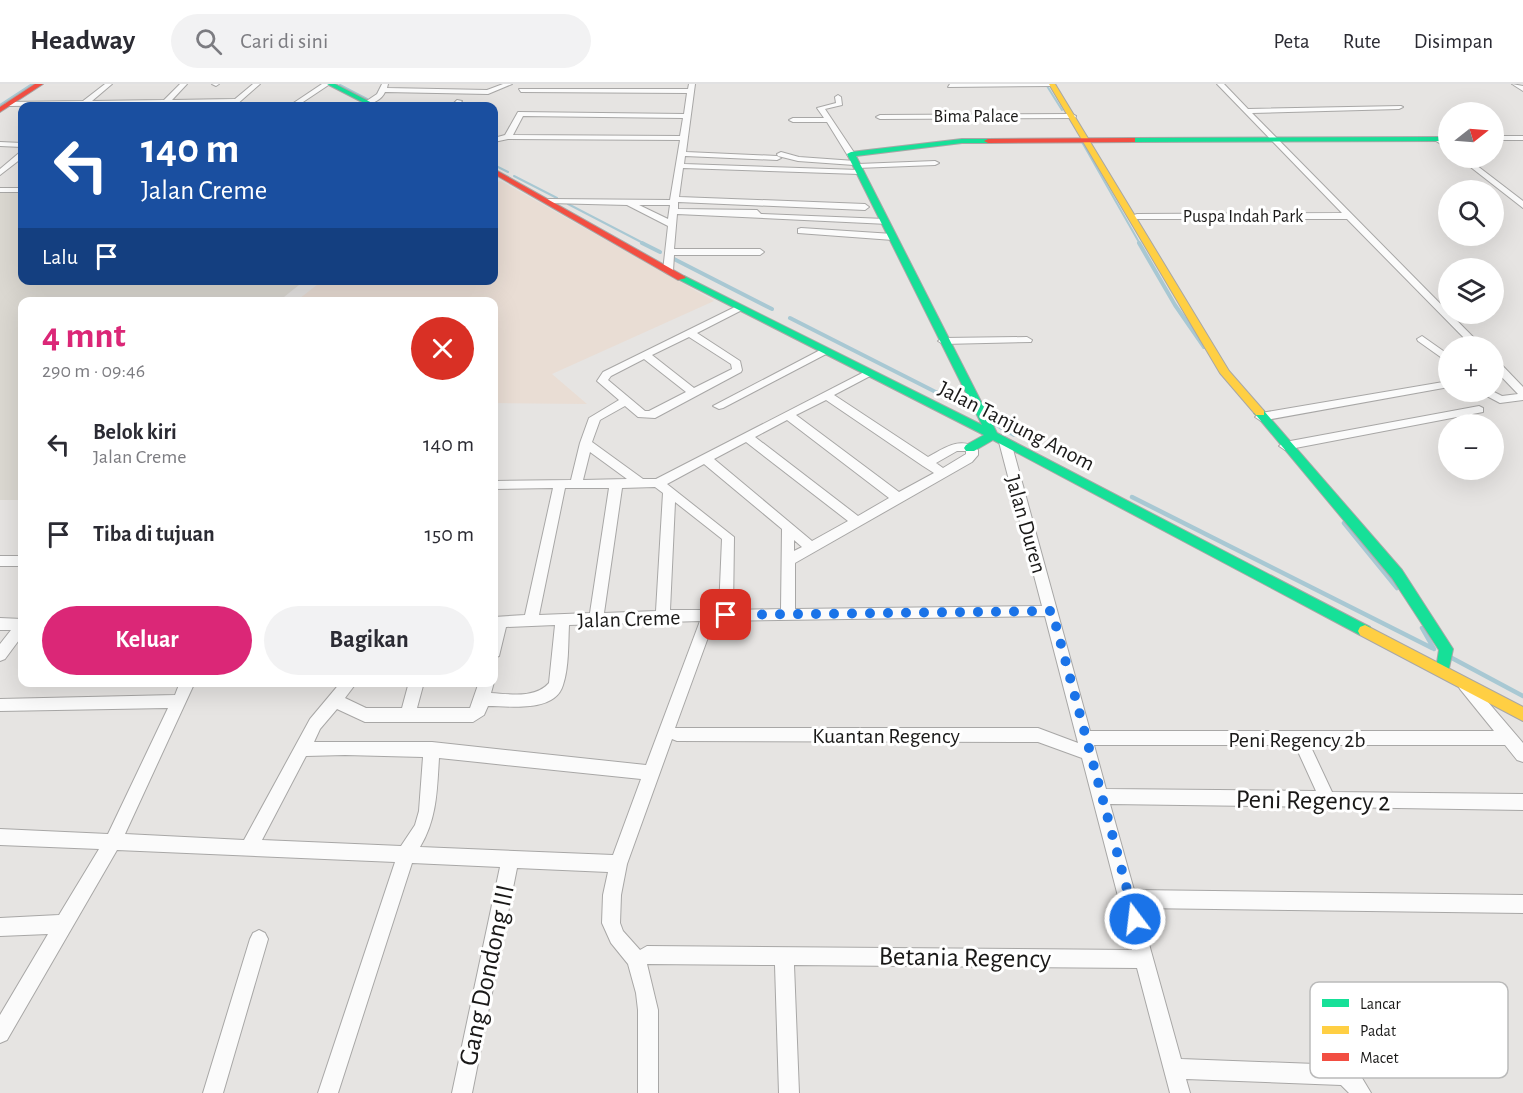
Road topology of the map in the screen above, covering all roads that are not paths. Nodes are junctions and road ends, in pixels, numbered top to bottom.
1 (40, 84) edge
2 (109, 84) edge
3 (184, 84) edge
4 (257, 84) edge
5 (509, 84) edge
6 (1052, 84) edge
7 (1220, 84) edge
8 (1515, 84) edge
9 (333, 85) edge
10 (992, 85) edge
11 (950, 86) dead end
12 (385, 87) edge
13 (692, 88) edge
14 (1523, 89) edge
15 (521, 90) dead end
16 (838, 97) dead end
17 (86, 102) edge
18 (165, 102) edge
19 (235, 102) edge
20 (301, 102) edge
21 (363, 102) edge
22 (369, 102) edge
23 (4, 107) edge
24 (1399, 107) dead end
25 (1247, 111) junction
26 (589, 115) junction
27 (623, 116) junction
28 (656, 116) junction
29 (688, 116) junction
30 (1072, 116) junction
31 (880, 117) dead end
32 (793, 120) dead end
33 (828, 120) junction
34 (552, 126) junction
35 (508, 137) junction
36 (580, 137) junction
37 (617, 138) junction
38 (651, 138) junction
39 (685, 138) junction
40 (1504, 138) edge
41 (1523, 138) edge
42 (498, 139) edge
43 (1276, 139) junction
44 (1087, 140) junction
45 (1438, 141) edge
46 (0, 144) edge
47 (18, 145) edge
48 (681, 154) junction
49 (18, 158) edge
50 (934, 163) dead end
51 (856, 164) junction
52 (680, 166) junction
53 (1477, 168) edge
54 (0, 173) edge
55 (498, 173) edge
56 (0, 190) edge
57 (18, 190) edge
58 (1519, 199) edge
59 (549, 201) junction
60 (629, 203) junction
61 (675, 204) junction
62 (1523, 205) edge
63 (865, 207) dead end
64 (1348, 216) junction
65 (1137, 217) dead end
66 (885, 222) junction
67 (673, 225) junction
68 (801, 231) dead end
69 (893, 237) junction
70 (670, 252) junction
71 (760, 252) dead end
72 (668, 271) junction
73 (739, 308) junction
74 (690, 333) junction
75 (1467, 336) edge
76 (1422, 339) dead end
77 (1027, 340) dead end
78 (943, 341) junction
79 (824, 351) junction
80 (1438, 351) edge
81 (645, 355) junction
82 (868, 373) junction
83 (1504, 373) edge
84 (1438, 386) edge
85 (694, 393) junction
86 (1523, 393) edge
87 (826, 395) junction
88 (1523, 397) edge
89 (1504, 399) edge
90 (624, 402) junction
91 (719, 406) dead end
92 (1479, 410) dead end
93 (788, 415) junction
94 (1261, 417) junction
95 (747, 437) junction
96 (999, 439) junction
97 (586, 443) junction
98 (1285, 446) junction
99 (969, 448) junction
100 (705, 458) junction
101 (927, 463) junction
102 (943, 473) junction
103 (640, 483) junction
104 (576, 484) junction
105 (616, 484) junction
106 (498, 485) edge
107 (560, 485) junction
108 (664, 486) junction
109 (898, 498) junction
110 (856, 521) junction
111 (788, 528) junction
112 (812, 548) junction
113 (0, 561) edge
114 (18, 561) edge
115 (787, 561) junction
116 (1052, 611) junction
117 (709, 615) junction
118 (726, 615) junction
119 (788, 615) junction
120 (663, 616) junction
121 (596, 618) junction
122 (563, 620) junction
123 (531, 621) junction
124 (498, 622) edge
125 (0, 624) edge
126 (18, 625) edge
127 (18, 630) edge
128 (0, 655) edge
129 (1445, 662) junction
130 (1461, 680) junction
131 (186, 687) edge
132 (346, 687) edge
133 (416, 687) edge
134 (486, 687) edge
135 (483, 699) junction
136 (179, 701) junction
137 (336, 701) junction
138 (0, 705) edge
139 (408, 714) junction
140 (1523, 714) edge
141 (677, 735) dead end
142 (1509, 738) junction
143 (1300, 739) junction
144 (1088, 746) junction
145 (301, 749) junction
146 (432, 749) junction
147 (1523, 755) edge
148 (653, 772) junction
149 (1102, 796) junction
150 (1328, 801) junction
151 (1523, 802) edge
152 (0, 837) edge
153 (113, 841) junction
154 (249, 848) junction
155 (406, 854) junction
156 (510, 858) junction
157 (618, 864) junction
158 (1129, 899) junction
159 (1523, 904) edge
160 (64, 924) junction
161 (0, 927) edge
162 (259, 939) dead end
163 (647, 955) dead end
164 (784, 956) junction
165 (1145, 959) junction
166 (0, 1033) edge
167 (1174, 1069) junction
168 (1310, 1074) edge
169 (1348, 1078) edge
170 (213, 1093) edge
171 (328, 1093) edge
172 (462, 1093) edge
173 (648, 1093) edge
174 (789, 1093) edge
175 (1180, 1093) edge
176 (1361, 1093) edge

1 - 23 street
2 - 17 street
3 - 18 street
4 - 19 street
5 - 12 street
6 - 10 street
6 - 30 street
7 - 25 street
8 - 14 street
9 - 20 street
9 - 21 street
10 - 11 street
12 - 22 street
13 - 15 street
13 - 29 street
16 - 33 street
24 - 25 street
25 - 43 street
26 - 27 street
26 - 34 street
26 - 36 street
27 - 28 street
27 - 37 street
28 - 29 street
28 - 38 street
29 - 39 street
30 - 31 street, Bima Palace
30 - 44 street
32 - 33 street
33 - 51 street
34 - 35 street
34 - 35 street
34 - 36 street
35 - 42 street
36 - 37 street
37 - 38 street
38 - 39 street
39 - 48 street
40 - 41 street
43 - 44 street
43 - 45 street
43 - 64 street
44 - 51 street
44 - 94 street
46 - 47 street
48 - 51 street
48 - 52 street
49 - 54 street
50 - 51 street
51 - 52 street
51 - 66 street
52 - 61 street
53 - 58 street
55 - 59 street, Jalan Tanjung Anom
56 - 57 street
58 - 62 street
59 - 60 street
59 - 72 street, Jalan Tanjung Anom
60 - 61 street
60 - 67 street
61 - 63 street
61 - 66 street
61 - 67 street
64 - 65 street, Puspa Indah Park
64 - 75 street
66 - 69 street
67 - 70 street
68 - 69 street
69 - 78 street
70 - 71 street
70 - 72 street
72 - 73 street, Jalan Tanjung Anom
73 - 74 street
73 - 79 street, Jalan Tanjung Anom
74 - 81 street
74 - 85 street
76 - 80 street
77 - 78 street
78 - 96 street
79 - 82 street, Jalan Tanjung Anom
79 - 91 street
81 - 85 street
81 - 90 street
82 - 87 street
82 - 96 street, Jalan Tanjung Anom
83 - 86 street
84 - 94 street
85 - 90 street
87 - 93 street
87 - 101 street
88 - 89 street
90 - 97 street
92 - 98 street
93 - 95 street
93 - 109 street
94 - 98 street
95 - 100 street
95 - 110 street
96 - 99 street
96 - 116 street, Jalan Duren
96 - 129 street, Jalan Tanjung Anom
97 - 103 street
97 - 104 street
98 - 129 street
99 - 101 street
99 - 102 street
100 - 108 street
100 - 111 street
101 - 102 street
102 - 109 street
103 - 105 street
103 - 108 street
104 - 105 street
104 - 107 street
105 - 121 street
106 - 107 street
107 - 123 street
108 - 118 street
108 - 120 street
109 - 110 street
110 - 112 street
111 - 112 street
111 - 115 street
112 - 115 street
113 - 114 street
115 - 119 street
116 - 119 street, Jalan Creme
116 - 144 street, Jalan Duren
117 - 118 street, Jalan Creme
117 - 120 street, Jalan Creme
117 - 148 street
118 - 119 street, Jalan Creme
120 - 121 street, Jalan Creme
121 - 122 street, Jalan Creme
122 - 123 street, Jalan Creme
122 - 135 street
123 - 124 street, Jalan Creme
125 - 126 street
127 - 128 street
129 - 130 street, Jalan Tanjung Anom
130 - 140 street, Jalan Tanjung Anom
130 - 142 street
131 - 136 street
132 - 137 street
133 - 139 street
134 - 135 street
135 - 139 street
136 - 138 street
136 - 153 street
137 - 139 street
137 - 145 street
141 - 144 street, Kuantan Regency
142 - 143 street, Peni Regency 2b
142 - 147 street
143 - 144 street, Peni Regency 2b
143 - 150 street
144 - 149 street, Jalan Duren
145 - 146 street
145 - 154 street
146 - 148 street
146 - 155 street
148 - 157 street
149 - 150 street, Peni Regency 2
149 - 158 street, Jalan Duren
150 - 151 street, Peni Regency 2
152 - 153 street
153 - 154 street
153 - 160 street
154 - 155 street
155 - 156 street
155 - 171 street
156 - 157 street
156 - 172 street, Gang Dondong III
157 - 173 street
158 - 159 street
158 - 165 street, Jalan Duren
160 - 161 street
160 - 166 street
162 - 170 street
163 - 164 street, Betania Regency
164 - 165 street, Betania Regency
164 - 174 street
165 - 167 street, Jalan Duren
167 - 168 street
167 - 175 street, Jalan Duren
169 - 176 street

